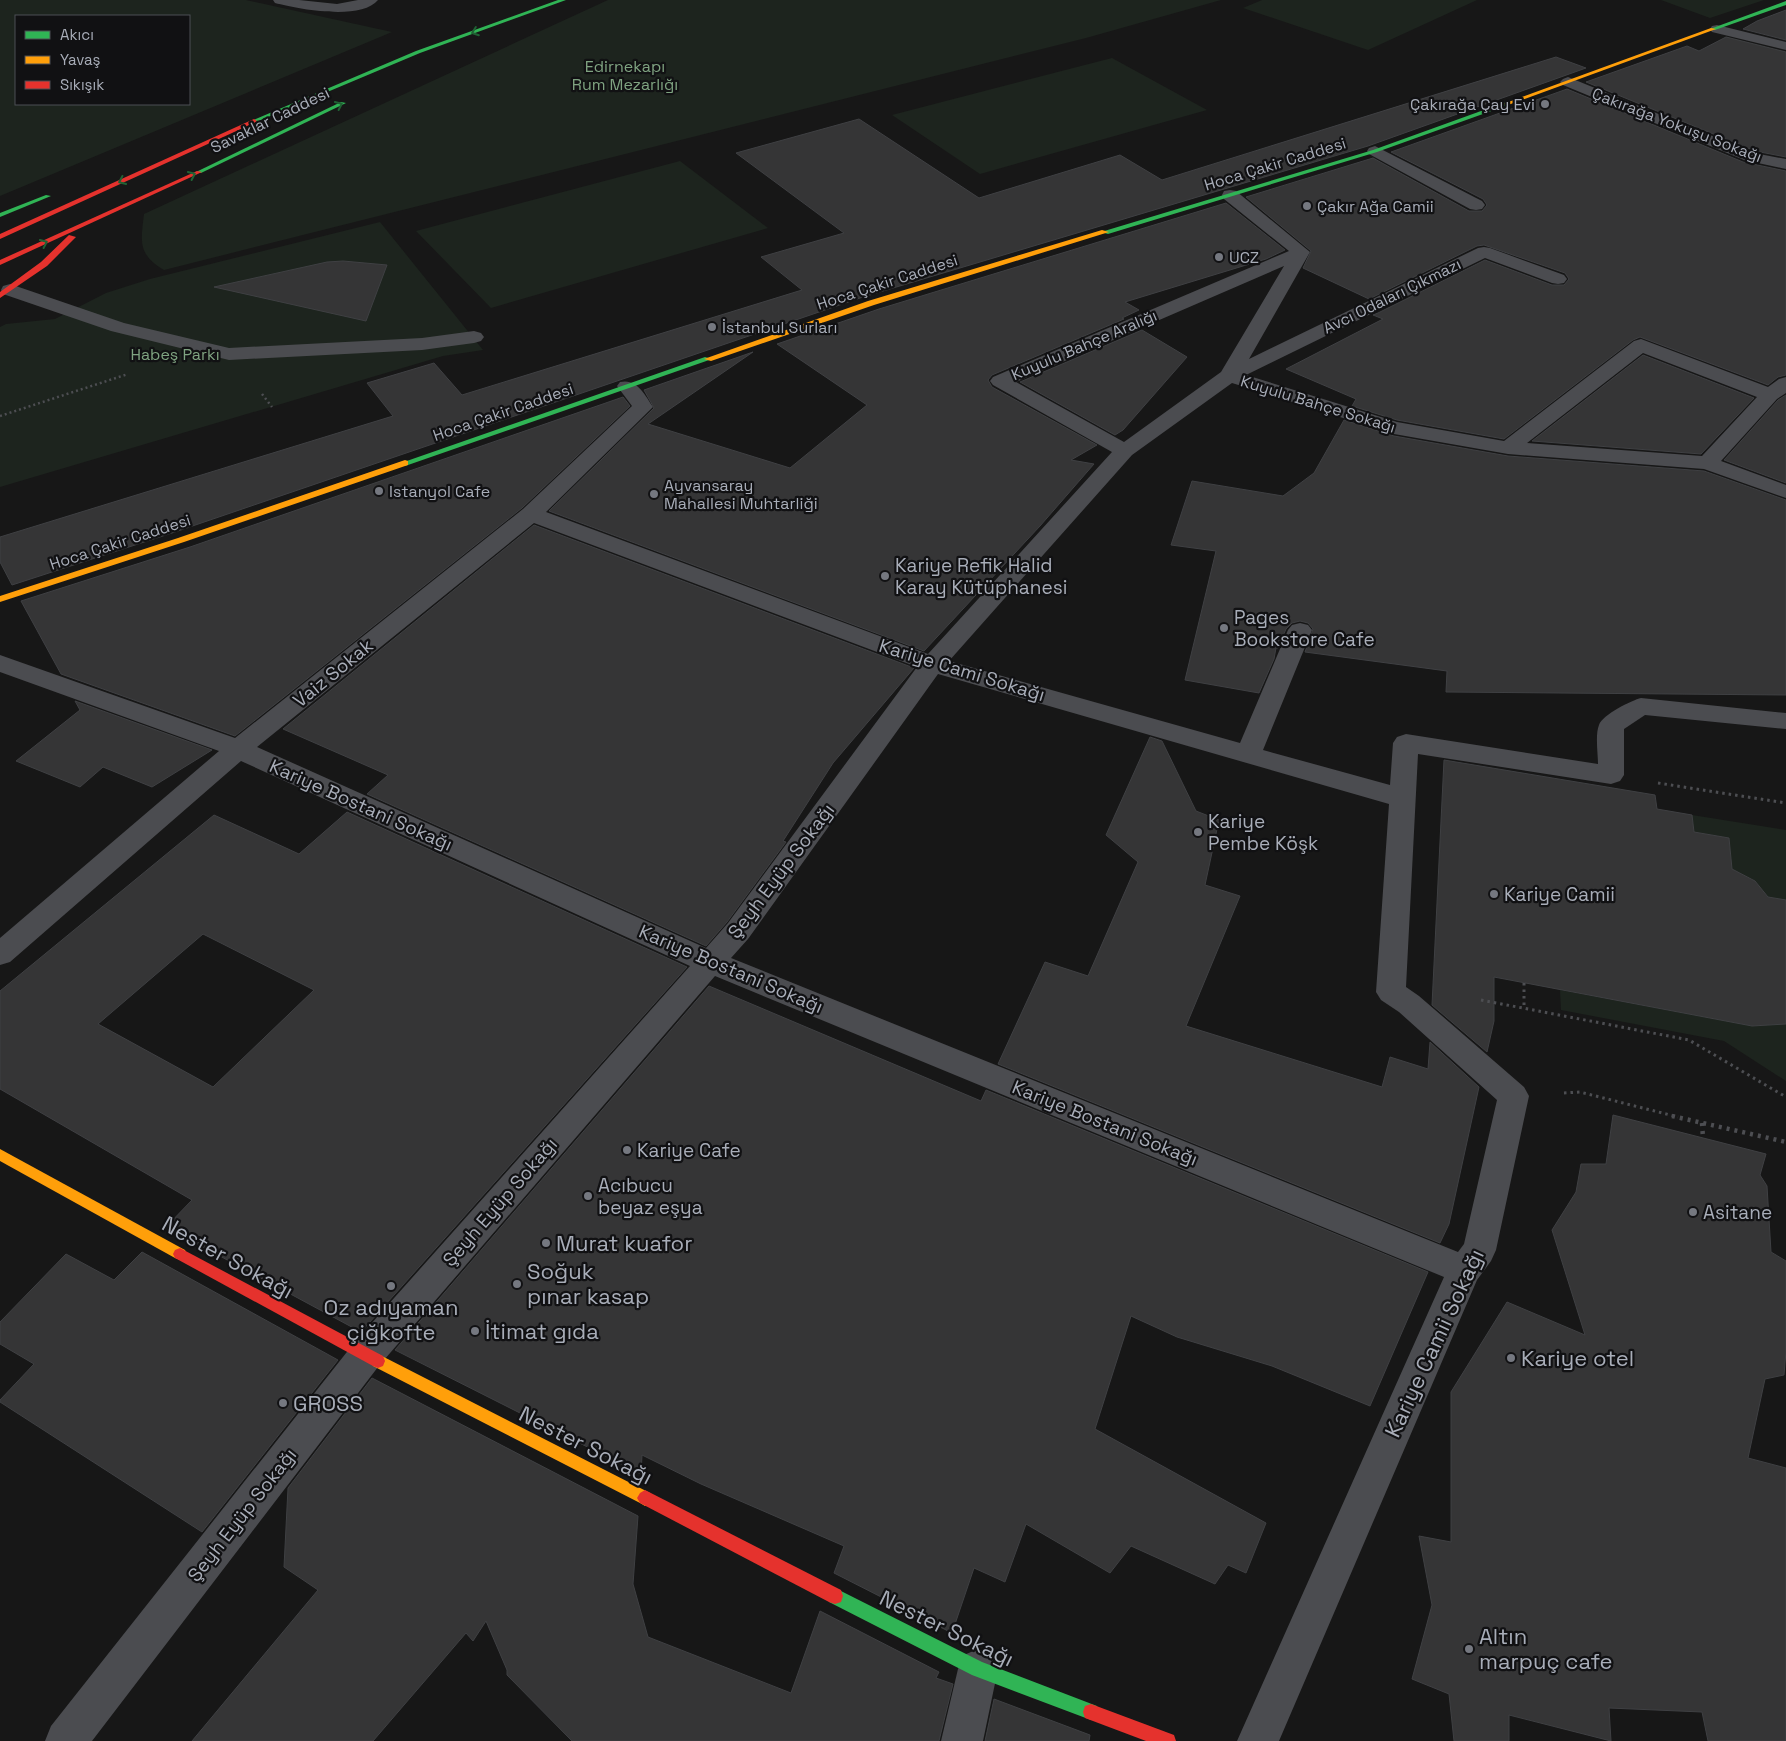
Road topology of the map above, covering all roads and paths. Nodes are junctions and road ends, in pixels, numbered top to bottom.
1 (280, 0) edge
2 (371, 0) edge
3 (558, 2) edge
4 (1786, 3) edge
5 (1717, 29) junction
6 (470, 46) dead end
7 (1786, 46) edge
8 (1568, 82) junction
9 (356, 97) dead end
10 (1375, 151) junction
11 (182, 153) junction
12 (1786, 164) edge
13 (123, 168) dead end
14 (61, 191) dead end
15 (1230, 195) junction
16 (1476, 205) dead end
17 (0, 215) edge
18 (79, 227) junction
19 (0, 238) edge
20 (1301, 252) junction
21 (0, 263) edge
22 (1558, 279) dead end
23 (5, 293) edge
24 (474, 338) dead end
25 (134, 372) dead end
26 (1229, 376) junction
27 (627, 386) junction
28 (1778, 389) edge
29 (0, 416) edge
30 (1508, 448) junction
31 (1125, 451) junction
32 (1707, 463) junction
33 (1786, 492) edge
34 (531, 514) junction
35 (0, 599) edge
36 (1300, 630) dead end
37 (0, 663) edge
38 (932, 664) junction
39 (1786, 721) edge
40 (238, 749) junction
41 (1249, 753) junction
42 (1684, 787) dead end
43 (1402, 798) junction
44 (1786, 803) edge
45 (0, 954) edge
46 (710, 962) junction
47 (1524, 983) dead end
48 (1478, 1000) dead end
49 (1524, 1009) junction
50 (1513, 1096) junction
51 (1786, 1097) edge
52 (1702, 1123) junction
53 (1703, 1138) dead end
54 (1786, 1142) edge
55 (0, 1155) edge
56 (1464, 1270) junction
57 (366, 1355) junction
58 (978, 1669) junction
59 (66, 1741) edge
60 (962, 1741) edge
61 (1168, 1741) edge
62 (1258, 1741) edge

1 - 2 street
3 - 6 street, Savaklar Caddesi
3 -> 11 street, Savaklar Caddesi
4 - 5 street, Hoca Çakir Caddesi
5 - 7 street
5 - 8 street, Hoca Çakir Caddesi
8 - 10 street, Hoca Çakir Caddesi
8 - 12 street, Çakırağa Yokuşu Sokağı
18 -> 9 street, Savaklar Caddesi
10 - 15 street, Hoca Çakir Caddesi
10 - 16 street
11 - 13 street
11 -> 19 street, Savaklar Caddesi
14 - 17 street
15 - 20 street
15 - 27 street, Hoca Çakir Caddesi
21 -> 18 street, Savaklar Caddesi
18 - 23 street
20 - 26 street
20 - 31 street, Kuyulu Bahçe Aralığı
22 - 26 street, Avcı Odaları Çıkmazı
23 - 24 street
25 - 29 path
26 - 30 street, Kuyulu Bahçe Sokağı
26 - 31 street, Kuyulu Bahçe Sokağı
27 - 34 street, Vaiz Sokak
27 - 35 street, Hoca Çakir Caddesi
28 - 30 street
28 - 32 street
30 - 32 street, Kuyulu Bahçe Sokağı
31 - 38 street, Kuyulu Bahçe Sokağı
32 - 33 street, Kuyulu Bahçe Sokağı
34 - 38 street, Kariye Cami Sokağı
34 - 40 street, Vaiz Sokak
36 - 41 street
37 - 40 street, Kariye Bostani Sokağı
38 - 41 street, Kariye Cami Sokağı
38 - 46 street, Şeyh Eyüp Sokağı
39 - 43 street
40 - 45 street, Vaiz Sokak
40 - 46 street, Kariye Bostani Sokağı
41 - 43 street, Kariye Cami Sokağı
42 - 44 path
43 - 50 street
46 - 56 street, Kariye Bostani Sokağı
46 - 57 street, Şeyh Eyüp Sokağı
47 - 49 path
48 - 49 path
49 - 51 path
50 - 52 path
50 - 56 street, Kariye Camii Sokağı
52 - 53 path
52 - 54 path
55 - 57 street, Nester Sokağı
56 - 62 street, Kariye Camii Sokağı
57 - 58 street, Nester Sokağı
57 - 59 street, Şeyh Eyüp Sokağı
58 - 60 street
58 - 61 street, Nester Sokağı

